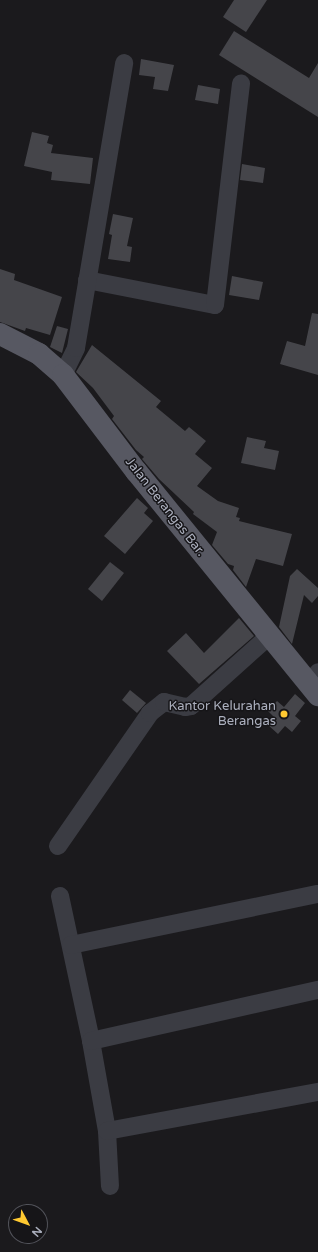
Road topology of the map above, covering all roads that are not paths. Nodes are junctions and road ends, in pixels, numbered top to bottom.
1 (124, 63) dead end
2 (241, 84) dead end
3 (87, 280) junction
4 (0, 334) edge
5 (63, 375) junction
6 (270, 635) junction
7 (317, 686) edge
8 (58, 846) dead end
9 (318, 894) edge
10 (60, 896) dead end
11 (71, 945) junction
12 (318, 990) edge
13 (91, 1041) junction
14 (318, 1092) edge
15 (106, 1132) junction
16 (110, 1186) dead end

1 - 3 street
2 - 3 street
3 - 5 street
4 - 5 main road, Jalan Berangas Bar.
5 - 6 main road, Jalan Berangas Bar.
6 - 7 main road, Jalan Berangas Bar.
6 - 8 street
9 - 11 street
10 - 11 street
11 - 13 street
12 - 13 street
13 - 15 street
14 - 15 street
15 - 16 street

